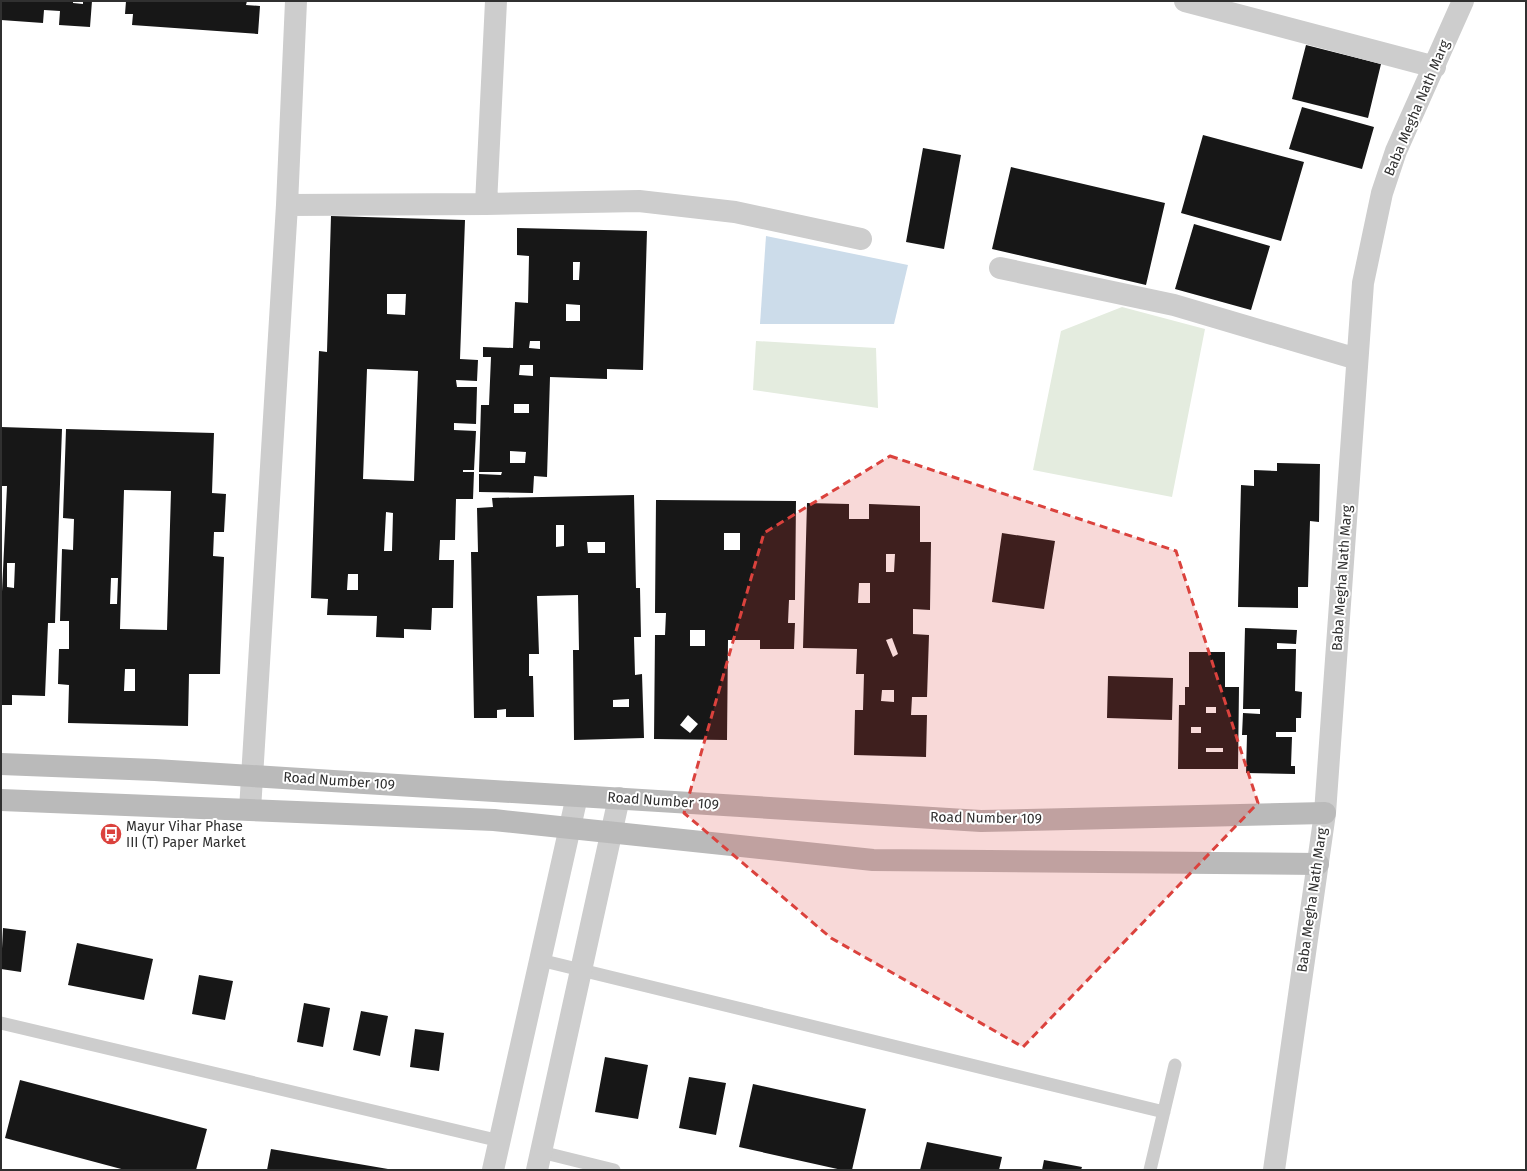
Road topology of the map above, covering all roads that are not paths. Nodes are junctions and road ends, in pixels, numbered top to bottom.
1 (296, 1) edge
2 (496, 1) edge
3 (1185, 1) edge
4 (1463, 1) edge
5 (1435, 67) junction
6 (486, 204) junction
7 (287, 205) junction
8 (861, 239) dead end
9 (1000, 268) dead end
10 (1358, 359) junction
11 (1, 764) edge
12 (252, 776) junction
13 (577, 796) junction
14 (619, 798) junction
15 (1, 800) edge
16 (250, 810) junction
17 (1325, 813) junction
18 (570, 828) junction
19 (611, 832) junction
20 (1318, 864) junction
21 (540, 960) junction
22 (581, 970) junction
23 (1, 1023) edge
24 (1175, 1065) dead end
25 (1164, 1112) junction
26 (500, 1141) junction
27 (539, 1161) edge
28 (493, 1170) edge
29 (614, 1170) edge
30 (1150, 1170) edge
31 (1274, 1170) edge

1 - 7 street
2 - 6 street
3 - 5 street
4 - 5 street, Baba Megha Nath Marg
5 - 10 street, Baba Megha Nath Marg
6 - 7 street
6 - 8 street
7 - 12 street
9 - 10 street
10 - 17 street, Baba Megha Nath Marg
11 - 12 street, Road Number 109
12 - 13 street, Road Number 109
12 - 16 street
13 - 14 street, Road Number 109
13 - 18 street
14 - 17 street, Road Number 109
14 - 19 street
15 - 16 street
16 - 18 street
17 - 20 street, Baba Megha Nath Marg
18 - 19 street
18 - 21 street
19 - 20 street
19 - 22 street
20 - 31 street, Baba Megha Nath Marg
21 - 22 lane
21 - 26 street
22 - 25 lane
22 - 27 street
23 - 26 lane
24 - 25 lane
25 - 30 lane
26 - 28 street
27 - 29 lane

